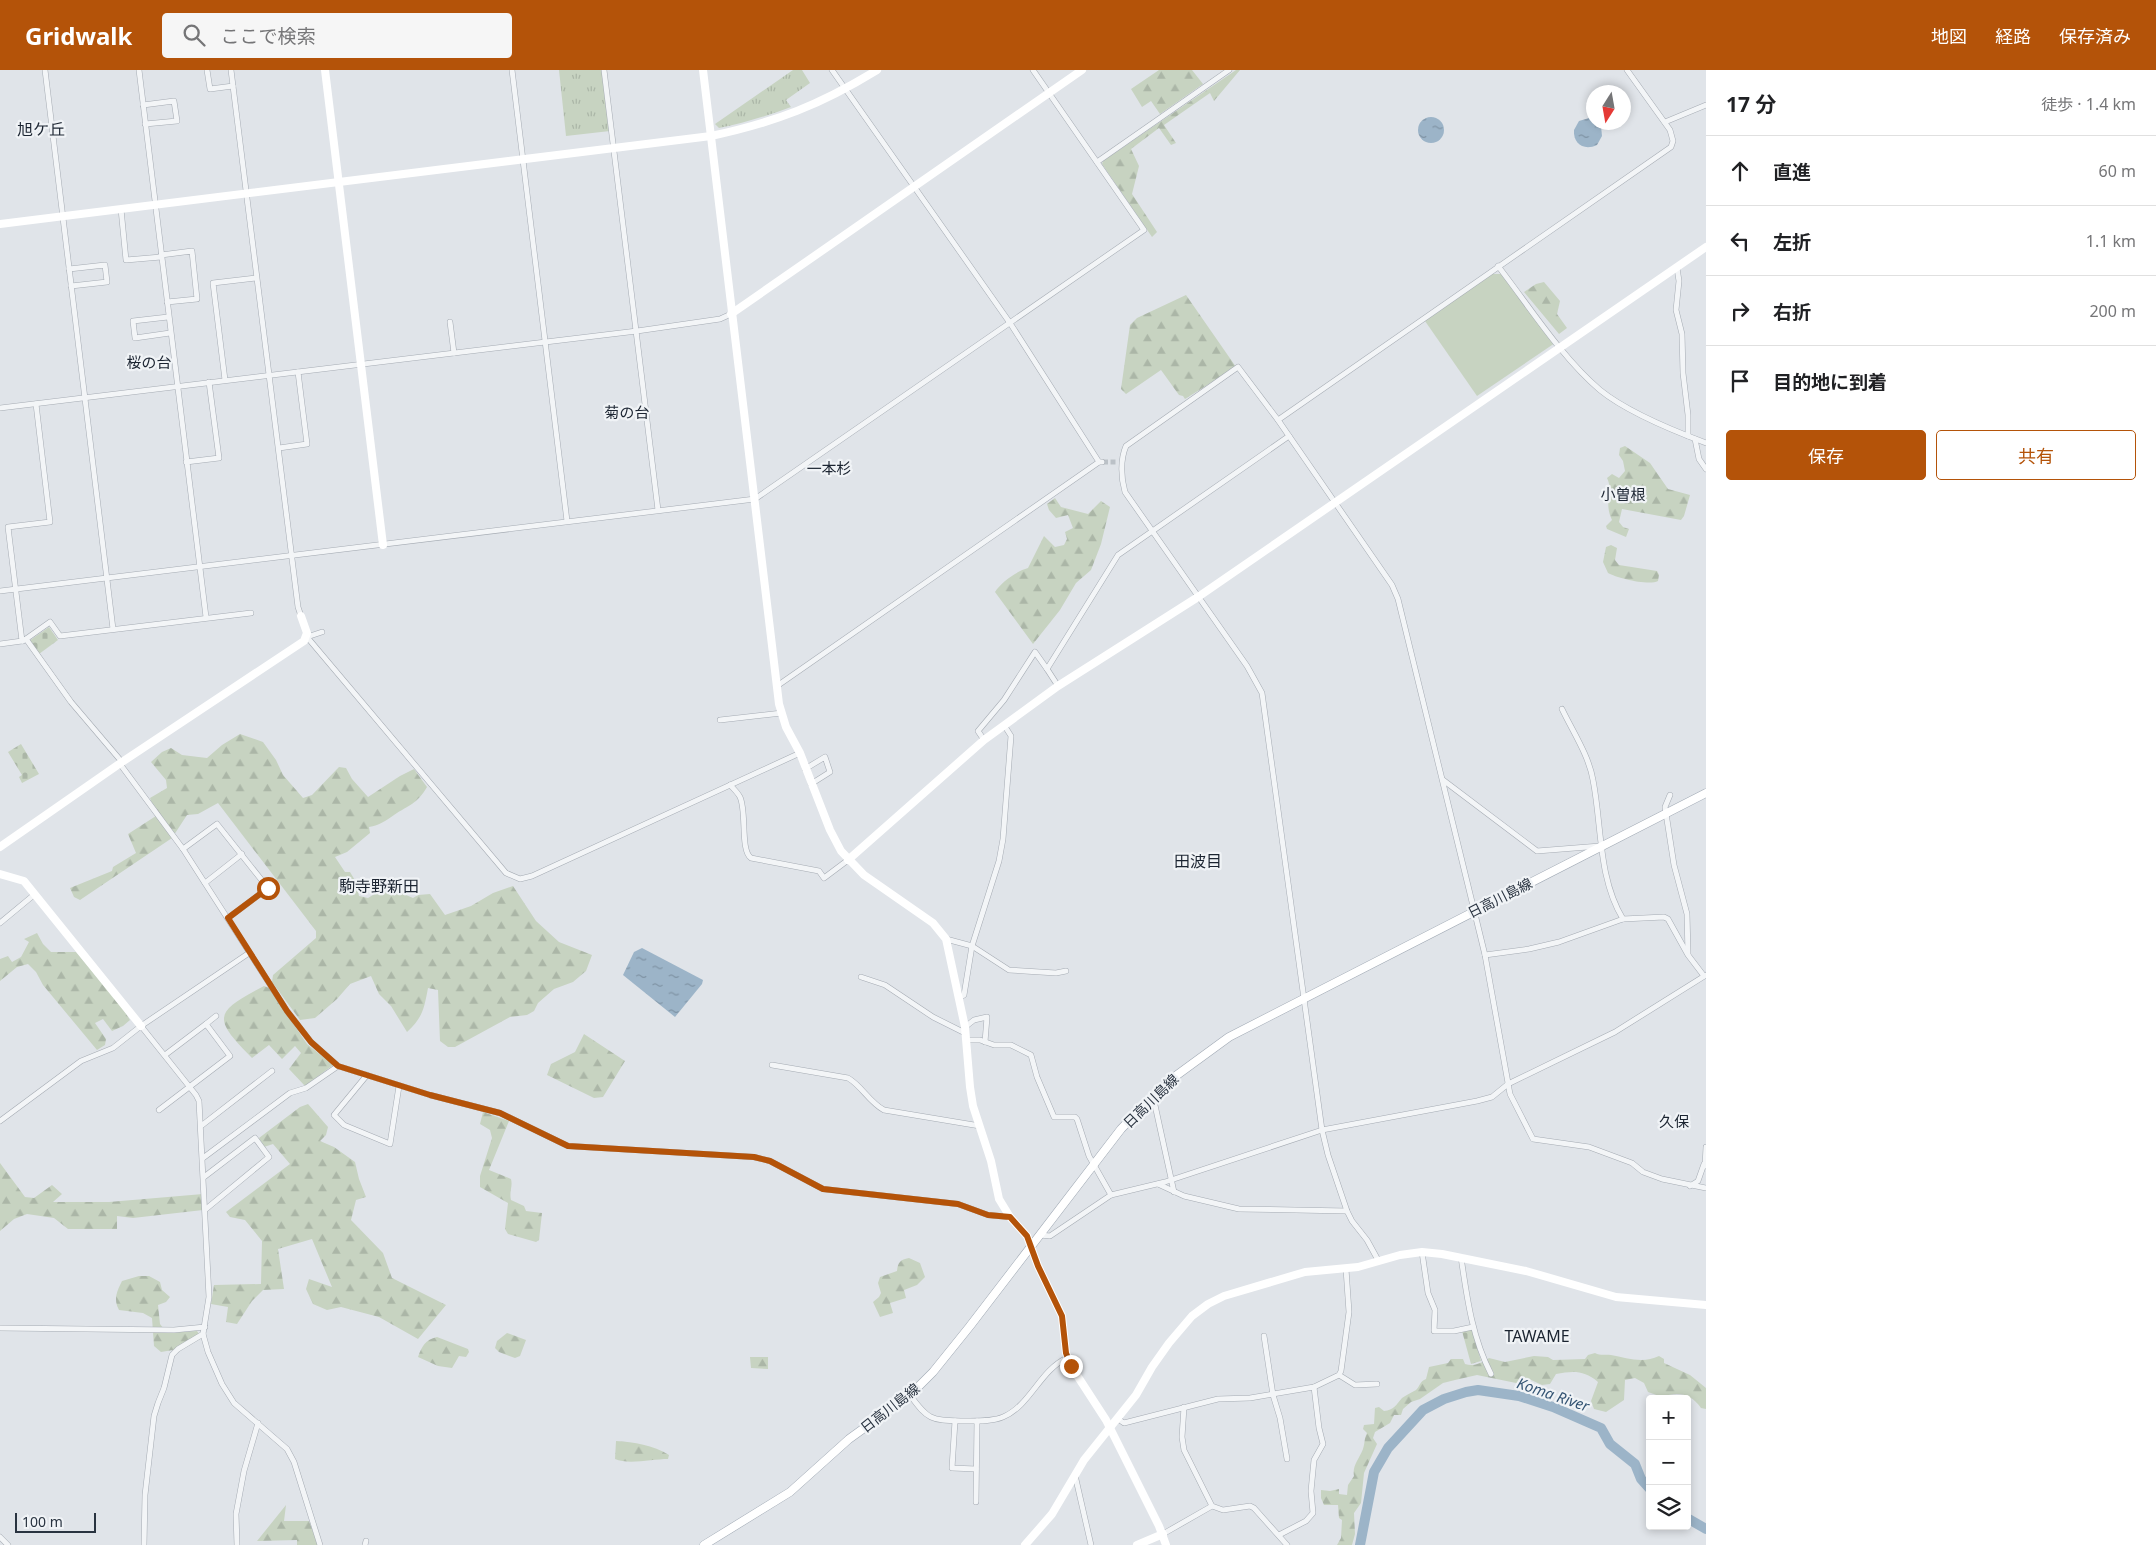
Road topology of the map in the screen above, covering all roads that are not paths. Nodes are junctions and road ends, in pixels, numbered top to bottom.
1 (45, 70) edge
2 (139, 70) edge
3 (207, 70) edge
4 (231, 70) edge
5 (325, 70) edge
6 (512, 70) edge
7 (604, 70) edge
8 (703, 70) edge
9 (832, 70) edge
10 (877, 70) edge
11 (1033, 70) edge
12 (1082, 70) edge
13 (1229, 70) edge
14 (1627, 70) edge
15 (233, 86) junction
16 (846, 90) junction
17 (1049, 93) junction
18 (143, 105) junction
19 (1706, 106) edge
20 (1665, 122) junction
21 (146, 124) junction
22 (711, 136) junction
23 (614, 148) junction
24 (523, 160) junction
25 (1097, 162) junction
26 (339, 183) junction
27 (914, 187) junction
28 (247, 194) junction
29 (155, 205) junction
30 (121, 209) junction
31 (63, 216) junction
32 (0, 224) edge
33 (1706, 247) edge
34 (161, 256) junction
35 (1498, 266) junction
36 (1677, 268) junction
37 (69, 269) junction
38 (256, 278) junction
39 (71, 286) junction
40 (167, 302) junction
41 (731, 314) junction
42 (168, 317) junction
43 (450, 322) dead end
44 (1010, 323) junction
45 (636, 331) junction
46 (170, 334) junction
47 (545, 341) junction
48 (1561, 347) junction
49 (454, 352) junction
50 (361, 364) junction
51 (298, 372) junction
52 (269, 375) junction
53 (225, 380) junction
54 (209, 382) junction
55 (177, 386) junction
56 (84, 398) junction
57 (36, 404) junction
58 (0, 408) edge
59 (1278, 420) junction
60 (1289, 436) junction
61 (1688, 436) junction
62 (1696, 439) junction
63 (1706, 443) edge
64 (279, 448) junction
65 (186, 462) junction
66 (1706, 469) edge
67 (754, 499) junction
68 (1334, 502) junction
69 (658, 510) junction
70 (567, 521) junction
71 (1152, 530) junction
72 (383, 545) junction
73 (291, 555) junction
74 (199, 567) junction
75 (107, 578) junction
76 (15, 589) junction
77 (0, 590) edge
78 (1198, 597) junction
79 (251, 612) dead end
80 (301, 616) joint
81 (206, 617) junction
82 (113, 629) junction
83 (322, 632) dead end
84 (306, 637) junction
85 (24, 640) junction
86 (0, 644) edge
87 (1047, 669) junction
88 (777, 686) junction
89 (1058, 686) junction
90 (1562, 709) dead end
91 (782, 713) junction
92 (720, 720) dead end
93 (1004, 725) junction
94 (984, 740) junction
95 (800, 753) junction
96 (121, 763) junction
97 (805, 769) junction
98 (1443, 780) junction
99 (811, 784) junction
100 (730, 785) junction
101 (1706, 793) edge
102 (1670, 794) dead end
103 (1666, 814) junction
104 (1601, 846) junction
105 (0, 847) edge
106 (183, 850) junction
107 (242, 854) junction
108 (848, 860) junction
109 (0, 874) edge
110 (205, 883) junction
111 (35, 894) junction
112 (1474, 911) junction
113 (228, 918) junction
114 (1623, 919) junction
115 (0, 923) edge
116 (946, 939) junction
117 (972, 946) junction
118 (249, 953) junction
119 (1485, 954) junction
120 (1688, 955) junction
121 (1066, 971) dead end
122 (1706, 975) edge
123 (861, 977) dead end
124 (959, 998) junction
125 (1304, 998) junction
126 (216, 1016) dead end
127 (206, 1024) junction
128 (142, 1026) junction
129 (966, 1033) junction
130 (985, 1042) junction
131 (165, 1055) junction
132 (772, 1065) dead end
133 (338, 1066) junction
134 (272, 1070) dead end
135 (367, 1075) junction
136 (1508, 1084) junction
137 (399, 1086) junction
138 (191, 1087) junction
139 (1153, 1096) junction
140 (159, 1110) dead end
141 (0, 1121) edge
142 (201, 1126) junction
143 (980, 1126) junction
144 (1322, 1130) junction
145 (1706, 1147) edge
146 (203, 1158) junction
147 (1094, 1164) junction
148 (1705, 1166) edge
149 (204, 1177) junction
150 (1172, 1179) junction
151 (1157, 1184) junction
152 (1690, 1186) junction
153 (1706, 1188) edge
154 (1174, 1192) junction
155 (1111, 1195) junction
156 (206, 1209) junction
157 (1347, 1211) junction
158 (1010, 1217) junction
159 (1040, 1235) junction
160 (1031, 1248) junction
161 (1422, 1252) junction
162 (1461, 1258) junction
163 (1378, 1260) junction
164 (1346, 1269) junction
165 (1706, 1305) edge
166 (204, 1327) junction
167 (1473, 1327) junction
168 (0, 1328) edge
169 (203, 1334) junction
170 (1264, 1336) dead end
171 (1067, 1358) junction
172 (1492, 1374) dead end
173 (1339, 1375) junction
174 (1377, 1384) dead end
175 (1314, 1387) junction
176 (910, 1395) junction
177 (1273, 1395) junction
178 (1184, 1407) junction
179 (1118, 1419) junction
180 (955, 1420) junction
181 (977, 1421) junction
182 (258, 1422) junction
183 (1110, 1428) junction
184 (1287, 1459) dead end
185 (976, 1469) junction
186 (1075, 1474) junction
187 (976, 1502) dead end
188 (1212, 1506) junction
189 (1163, 1534) junction
190 (1279, 1535) junction
191 (0, 1537) edge
192 (8, 1545) edge
193 (144, 1545) edge
194 (238, 1545) edge
195 (320, 1545) edge
196 (704, 1545) edge
197 (1025, 1545) edge
198 (1091, 1545) edge
199 (1137, 1545) edge
200 (1166, 1545) edge
201 (1287, 1545) edge

1 - 31 street
2 - 18 street
3 - 15 street
4 - 15 street
5 - 26 street
6 - 24 street
7 - 23 street
8 - 22 street
9 - 16 street
10 - 16 street
11 - 17 street
12 - 17 street
13 - 25 street
14 - 20 street
15 - 28 street
16 - 22 street
16 - 27 street
17 - 25 street
17 - 27 street
18 - 21 street
18 - 21 street
19 - 20 street
20 - 35 street
21 - 29 street
22 - 23 street
22 - 41 street
23 - 24 street
23 - 45 street
24 - 26 street
24 - 47 street
25 - 44 street
26 - 28 street
26 - 50 street
27 - 41 street
27 - 44 street
28 - 29 street
28 - 38 street
29 - 30 street
29 - 34 street
30 - 31 street
30 - 34 street
31 - 32 street
31 - 37 street
33 - 36 street
34 - 40 street
34 - 40 street
35 - 48 street
35 - 59 street
36 - 48 street
36 - 61 street
37 - 39 street
37 - 39 street
38 - 52 street
38 - 53 street
39 - 56 street
40 - 42 street
41 - 45 street
41 - 67 street
42 - 46 street
42 - 46 street
43 - 49 street
44 - 67 street
44 - 88 street
45 - 47 street
45 - 69 street
46 - 55 street
47 - 49 street
47 - 70 street
48 - 61 street
48 - 68 street
49 - 50 street
50 - 51 street
50 - 72 street
51 - 52 street
51 - 64 street
52 - 53 street
52 - 64 street
53 - 54 street
54 - 55 street
54 - 65 street
55 - 56 street
55 - 65 street
56 - 57 street
56 - 75 street
57 - 58 street
57 - 76 street
59 - 60 street
59 - 71 street
60 - 68 street
60 - 71 street
61 - 62 street
62 - 63 street
62 - 66 street
64 - 73 street
65 - 74 street
67 - 69 street
67 - 88 street
68 - 78 street
68 - 98 street
69 - 70 street
70 - 72 street
71 - 78 street
71 - 87 street
72 - 73 street
73 - 74 street
73 - 80 street
74 - 75 street
74 - 81 street
75 - 76 street
75 - 82 street
76 - 77 street
76 - 85 street
78 - 89 street
78 - 125 street
79 - 81 street
80 - 84 street
81 - 82 street
82 - 85 street
83 - 84 street
84 - 96 street
84 - 100 street
85 - 86 street
85 - 96 street
87 - 89 street
87 - 94 street
88 - 91 street
89 - 93 street
90 - 104 street
91 - 92 street
91 - 95 street
93 - 94 street
93 - 117 street
94 - 108 street
95 - 97 street
95 - 100 street
96 - 105 street
96 - 106 street
97 - 99 street
97 - 99 street
98 - 104 street
98 - 112 street
99 - 108 street
100 - 108 street
101 - 103 street, 日高川島線
102 - 103 street
103 - 104 street, 日高川島線
103 - 120 street
104 - 112 street, 日高川島線
104 - 114 street
106 - 107 street
106 - 110 street
107 - 110 street
107 - 113 street
108 - 116 street
109 - 111 street
110 - 113 street
111 - 115 street
111 - 128 street
112 - 119 street
112 - 125 street, 日高川島線
113 - 118 street
114 - 119 street
114 - 120 street
116 - 117 street
116 - 124 street
117 - 121 street
117 - 124 street
118 - 128 street
118 - 133 street
119 - 136 street
120 - 122 street
122 - 136 street
123 - 129 street
124 - 129 street
125 - 139 street, 日高川島線
125 - 144 street
126 - 127 street
127 - 131 street
127 - 138 street
128 - 131 street
128 - 141 street
129 - 130 street
129 - 130 street
129 - 143 street
130 - 147 street
131 - 138 street
132 - 143 street
133 - 135 street
133 - 146 street
134 - 142 street
135 - 137 street
135 - 137 street
136 - 144 street
136 - 152 street
137 - 158 street
138 - 140 street
138 - 142 street
139 - 147 street, 日高川島線
139 - 150 street
142 - 146 street
143 - 158 street
144 - 150 street
144 - 157 street
145 - 148 street
146 - 149 street
147 - 155 street
147 - 159 street, 日高川島線
148 - 152 street
149 - 156 street
149 - 156 street
150 - 151 street
150 - 154 street
151 - 154 street
151 - 155 street
152 - 153 street
154 - 157 street
155 - 159 street
156 - 166 street
157 - 163 street
158 - 160 street
159 - 160 street, 日高川島線
160 - 171 street
160 - 176 street, 日高川島線
161 - 162 street
161 - 163 street
161 - 167 street
162 - 165 street
162 - 167 street
163 - 164 street
164 - 173 street
164 - 179 street
166 - 168 street
166 - 169 street
167 - 172 street
169 - 182 street
169 - 193 street
170 - 177 street
171 - 181 street
171 - 183 street
173 - 174 street
173 - 175 street
175 - 177 street
175 - 190 street
176 - 180 street
176 - 196 street, 日高川島線
177 - 178 street
177 - 184 street
178 - 179 street
178 - 188 street
179 - 183 street
180 - 181 street
180 - 185 street
181 - 185 street
182 - 194 street
182 - 195 street
183 - 186 street
183 - 189 street
185 - 187 street
186 - 197 street
186 - 198 street
188 - 189 street
188 - 190 street
189 - 199 street
189 - 200 street
190 - 201 street
191 - 192 street

